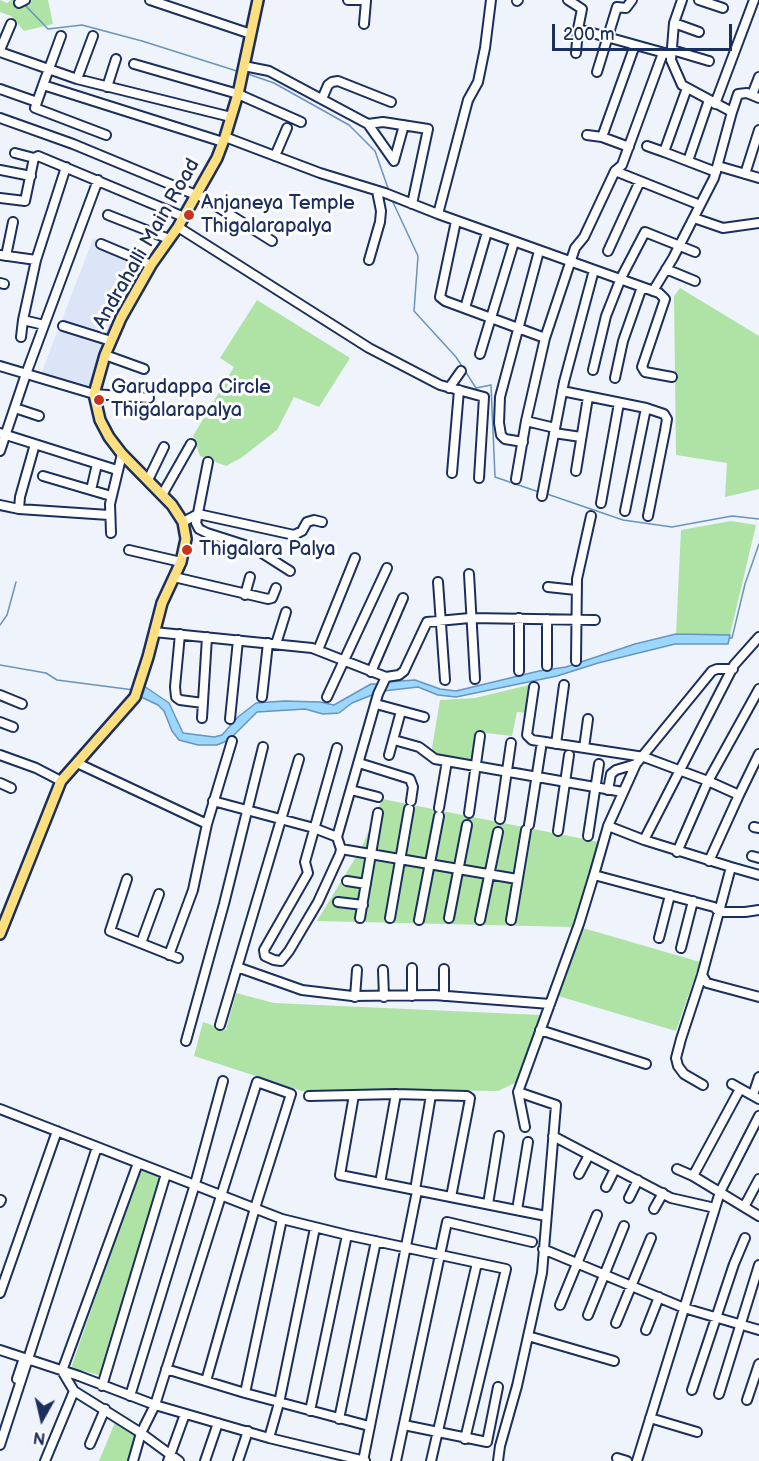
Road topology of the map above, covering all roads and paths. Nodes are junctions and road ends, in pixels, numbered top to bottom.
1 (150, 0) edge
2 (258, 0) edge
3 (348, 0) edge
4 (491, 0) edge
5 (568, 0) edge
6 (632, 0) edge
7 (682, 0) edge
8 (699, 0) edge
9 (754, 0) edge
10 (366, 1) edge
11 (583, 4) edge
12 (723, 8) dead end
13 (674, 23) junction
14 (11, 24) dead end
15 (364, 24) dead end
16 (578, 29) junction
17 (699, 32) dead end
18 (251, 33) junction
19 (61, 36) dead end
20 (93, 36) dead end
21 (607, 36) junction
22 (635, 45) junction
23 (0, 51) edge
24 (576, 53) dead end
25 (669, 53) junction
26 (116, 59) dead end
27 (709, 61) dead end
28 (134, 64) dead end
29 (49, 70) junction
30 (243, 71) junction
31 (597, 72) dead end
32 (759, 77) edge
33 (78, 79) junction
34 (43, 84) junction
35 (107, 87) junction
36 (687, 87) junction
37 (0, 89) edge
38 (238, 94) junction
39 (755, 97) edge
40 (322, 99) junction
41 (37, 102) junction
42 (391, 102) dead end
43 (712, 102) junction
44 (732, 112) junction
45 (231, 117) junction
46 (0, 119) edge
47 (301, 122) dead end
48 (368, 124) junction
49 (404, 125) junction
50 (287, 128) dead end
51 (759, 130) edge
52 (106, 135) dead end
53 (587, 135) dead end
54 (602, 137) junction
55 (224, 139) junction
56 (647, 146) dead end
57 (629, 147) junction
58 (664, 152) junction
59 (15, 153) dead end
60 (275, 156) junction
61 (34, 158) junction
62 (688, 161) junction
63 (66, 167) junction
64 (717, 169) junction
65 (0, 170) edge
66 (615, 171) junction
67 (745, 174) junction
68 (31, 176) junction
69 (759, 178) edge
70 (98, 180) junction
71 (640, 181) junction
72 (381, 192) junction
73 (196, 194) junction
74 (0, 198) edge
75 (412, 204) junction
76 (700, 205) junction
77 (438, 214) junction
78 (108, 215) dead end
79 (184, 217) junction
80 (694, 218) junction
81 (456, 221) junction
82 (13, 222) dead end
83 (759, 223) edge
84 (178, 227) junction
85 (487, 232) junction
86 (169, 239) junction
87 (272, 241) dead end
88 (514, 242) junction
89 (101, 244) dead end
90 (680, 246) junction
91 (539, 251) junction
92 (608, 251) dead end
93 (695, 252) dead end
94 (3, 255) edge
95 (36, 260) junction
96 (369, 260) dead end
97 (570, 261) junction
98 (151, 265) junction
99 (666, 269) junction
100 (594, 270) junction
101 (621, 278) junction
102 (695, 281) dead end
103 (642, 287) junction
104 (653, 291) junction
105 (465, 308) junction
106 (491, 318) junction
107 (23, 321) junction
108 (44, 325) junction
109 (63, 326) dead end
110 (518, 328) junction
111 (21, 337) dead end
112 (545, 338) junction
113 (111, 341) junction
114 (480, 354) dead end
115 (105, 355) junction
116 (1, 369) edge
117 (144, 369) dead end
118 (593, 370) dead end
119 (461, 371) dead end
120 (26, 374) junction
121 (672, 377) dead end
122 (615, 378) dead end
123 (449, 388) junction
124 (459, 390) junction
125 (562, 392) junction
126 (94, 394) junction
127 (492, 397) junction
128 (588, 397) junction
129 (149, 398) dead end
130 (619, 403) junction
131 (15, 408) junction
132 (646, 408) junction
133 (39, 416) dead end
134 (526, 421) junction
135 (554, 431) junction
136 (3, 434) edge
137 (581, 437) junction
138 (523, 442) junction
139 (34, 444) junction
140 (191, 444) dead end
141 (164, 447) dead end
142 (0, 451) edge
143 (122, 454) junction
144 (208, 462) dead end
145 (97, 464) junction
146 (117, 470) junction
147 (576, 471) dead end
148 (452, 473) dead end
149 (44, 476) dead end
150 (479, 478) dead end
151 (516, 479) dead end
152 (148, 480) junction
153 (91, 490) junction
154 (543, 493) dead end
155 (162, 495) junction
156 (111, 496) junction
157 (601, 502) dead end
158 (0, 505) edge
159 (20, 509) junction
160 (625, 511) dead end
161 (198, 514) junction
162 (109, 515) junction
163 (591, 516) dead end
164 (648, 516) dead end
165 (183, 522) junction
166 (322, 522) dead end
167 (111, 533) dead end
168 (129, 550) dead end
169 (355, 558) dead end
170 (181, 562) junction
171 (387, 568) dead end
172 (290, 571) dead end
173 (468, 574) dead end
174 (174, 577) junction
175 (250, 577) dead end
176 (438, 582) dead end
177 (548, 587) dead end
178 (276, 588) dead end
179 (576, 590) junction
180 (245, 595) junction
181 (403, 598) dead end
182 (286, 612) dead end
183 (470, 618) junction
184 (519, 618) junction
185 (547, 619) junction
186 (577, 619) junction
187 (595, 620) dead end
188 (440, 621) junction
189 (154, 632) junction
190 (180, 634) junction
191 (207, 636) junction
192 (759, 637) edge
193 (238, 640) junction
194 (272, 644) junction
195 (318, 650) junction
196 (344, 661) junction
197 (576, 661) dead end
198 (547, 666) dead end
199 (733, 669) junction
200 (519, 671) dead end
201 (371, 672) junction
202 (385, 679) junction
203 (476, 679) dead end
204 (445, 680) dead end
205 (564, 685) dead end
206 (534, 687) dead end
207 (759, 689) edge
208 (0, 695) edge
209 (262, 697) dead end
210 (327, 697) dead end
211 (203, 703) junction
212 (22, 704) dead end
213 (376, 704) junction
214 (401, 711) junction
215 (423, 717) dead end
216 (202, 718) dead end
217 (230, 719) dead end
218 (588, 719) dead end
219 (0, 722) edge
220 (13, 727) dead end
221 (480, 736) dead end
222 (394, 740) junction
223 (232, 741) dead end
224 (511, 743) dead end
225 (556, 744) junction
226 (263, 747) dead end
227 (337, 748) dead end
228 (541, 748) dead end
229 (584, 748) junction
230 (389, 754) dead end
231 (759, 754) edge
232 (0, 755) edge
233 (569, 755) dead end
234 (644, 757) junction
235 (299, 759) dead end
236 (447, 761) junction
237 (77, 763) junction
238 (359, 763) junction
239 (599, 764) dead end
240 (636, 764) junction
241 (476, 766) junction
242 (679, 769) junction
243 (507, 772) junction
244 (537, 777) junction
245 (61, 781) junction
246 (708, 781) junction
247 (565, 782) junction
248 (0, 783) edge
249 (11, 788) dead end
250 (595, 788) junction
251 (351, 790) junction
252 (608, 790) junction
253 (623, 792) junction
254 (739, 795) junction
255 (378, 797) dead end
256 (213, 801) junction
257 (248, 810) junction
258 (378, 813) dead end
259 (469, 813) dead end
260 (281, 819) junction
261 (500, 819) dead end
262 (207, 824) junction
263 (467, 825) dead end
264 (609, 826) junction
265 (314, 828) junction
266 (558, 831) dead end
267 (498, 832) dead end
268 (588, 836) dead end
269 (337, 837) junction
270 (644, 840) junction
271 (341, 849) junction
272 (678, 852) junction
273 (371, 854) junction
274 (401, 859) junction
275 (709, 861) junction
276 (429, 864) junction
277 (731, 867) junction
278 (459, 869) junction
279 (489, 875) junction
280 (594, 875) junction
281 (759, 875) edge
282 (128, 879) dead end
283 (517, 879) junction
284 (347, 880) dead end
285 (366, 884) junction
286 (159, 894) dead end
287 (670, 895) junction
288 (693, 901) junction
289 (338, 902) dead end
290 (363, 905) junction
291 (759, 910) edge
292 (718, 912) junction
293 (360, 918) dead end
294 (390, 918) dead end
295 (448, 918) dead end
296 (419, 920) dead end
297 (480, 920) dead end
298 (511, 920) dead end
299 (0, 934) edge
300 (659, 938) dead end
301 (141, 943) junction
302 (681, 948) dead end
303 (169, 955) junction
304 (178, 957) dead end
305 (237, 967) junction
306 (412, 968) dead end
307 (444, 969) dead end
308 (357, 970) dead end
309 (383, 970) dead end
310 (702, 975) junction
311 (412, 996) junction
312 (444, 996) junction
313 (355, 997) junction
314 (384, 997) junction
315 (759, 997) edge
316 (550, 1004) junction
317 (220, 1025) dead end
318 (540, 1030) junction
319 (186, 1041) dead end
320 (646, 1064) dead end
321 (759, 1077) edge
322 (223, 1081) dead end
323 (732, 1084) dead end
324 (703, 1085) dead end
325 (740, 1089) junction
326 (518, 1092) junction
327 (396, 1094) junction
328 (354, 1095) junction
329 (431, 1095) junction
330 (309, 1096) dead end
331 (756, 1097) edge
332 (0, 1109) edge
333 (759, 1116) edge
334 (525, 1127) dead end
335 (57, 1131) junction
336 (499, 1136) dead end
337 (553, 1136) junction
338 (528, 1142) dead end
339 (97, 1147) junction
340 (589, 1155) junction
341 (138, 1163) junction
342 (615, 1169) junction
343 (677, 1169) dead end
344 (166, 1174) junction
345 (579, 1174) dead end
346 (693, 1176) junction
347 (759, 1179) edge
348 (638, 1180) junction
349 (380, 1183) junction
350 (195, 1184) junction
351 (606, 1187) dead end
352 (720, 1192) junction
353 (415, 1193) junction
354 (663, 1193) junction
355 (220, 1194) junction
356 (451, 1197) junction
357 (629, 1197) dead end
358 (488, 1204) junction
359 (744, 1207) junction
360 (255, 1208) junction
361 (715, 1208) junction
362 (654, 1209) dead end
363 (517, 1210) junction
364 (597, 1215) dead end
365 (546, 1216) junction
366 (759, 1216) edge
367 (282, 1219) junction
368 (624, 1226) dead end
369 (315, 1228) junction
370 (347, 1235) junction
371 (651, 1238) dead end
372 (745, 1238) dead end
373 (376, 1241) junction
374 (532, 1242) dead end
375 (406, 1248) junction
376 (543, 1249) junction
377 (439, 1254) junction
378 (477, 1263) junction
379 (576, 1263) junction
380 (759, 1265) edge
381 (604, 1274) junction
382 (632, 1286) junction
383 (0, 1293) edge
384 (659, 1297) junction
385 (560, 1305) dead end
386 (684, 1308) junction
387 (588, 1315) dead end
388 (716, 1318) junction
389 (616, 1323) dead end
390 (741, 1326) junction
391 (646, 1330) dead end
392 (759, 1330) edge
393 (528, 1336) junction
394 (0, 1350) edge
395 (26, 1359) junction
396 (614, 1361) dead end
397 (759, 1364) edge
398 (166, 1369) junction
399 (62, 1371) junction
400 (206, 1381) junction
401 (102, 1386) junction
402 (498, 1387) dead end
403 (74, 1390) junction
404 (692, 1390) dead end
405 (244, 1393) junction
406 (719, 1394) dead end
407 (130, 1396) junction
408 (747, 1400) dead end
409 (279, 1403) junction
410 (155, 1405) junction
411 (105, 1409) junction
412 (310, 1411) junction
413 (185, 1414) junction
414 (650, 1418) junction
415 (339, 1419) junction
416 (218, 1423) junction
417 (404, 1425) junction
418 (369, 1426) junction
419 (0, 1431) edge
420 (248, 1431) junction
421 (437, 1432) junction
422 (697, 1432) dead end
423 (141, 1433) junction
424 (269, 1437) junction
425 (465, 1439) junction
426 (90, 1444) dead end
427 (0, 1445) edge
428 (169, 1458) edge
429 (618, 1458) dead end
430 (45, 1461) edge
431 (133, 1461) edge
432 (179, 1461) edge
433 (205, 1461) edge
434 (238, 1461) edge
435 (364, 1461) edge
436 (396, 1461) edge
437 (431, 1461) edge
438 (498, 1461) edge
439 (627, 1461) edge
440 (637, 1461) edge

1 - 18 street
2 - 18 main road, Andrahalli Main Road
3 - 10 street
4 - 77 street
5 - 11 street
6 - 21 street
7 - 13 street
8 - 12 street
9 - 43 street
10 - 15 street
11 - 16 street
13 - 17 street
13 - 25 street
14 - 23 street
16 - 21 street
16 - 24 street
18 - 30 main road, Andrahalli Main Road
19 - 29 street
20 - 33 street
21 - 22 street
21 - 31 street
22 - 25 street
22 - 54 street
23 - 29 street
25 - 27 street
25 - 36 street
25 - 57 street
26 - 35 street
28 - 38 street
29 - 33 street
29 - 34 street
30 - 38 main road, Andrahalli Main Road
30 - 40 street
32 - 39 street
33 - 35 street
34 - 41 street
34 - 55 street
35 - 45 street
36 - 43 street
36 - 58 street
37 - 41 street
38 - 45 main road, Andrahalli Main Road
38 - 47 street
39 - 44 street
40 - 42 street
40 - 48 street
41 - 52 street
43 - 44 street
43 - 62 street
44 - 64 street
45 - 55 main road, Andrahalli Main Road
46 - 73 street
48 - 49 street
48 - 49 street
49 - 75 street
50 - 60 street
51 - 67 street
53 - 54 street
54 - 57 street
55 - 60 street
55 - 73 main road, Andrahalli Main Road
56 - 58 street
57 - 66 street
58 - 62 street
59 - 61 street
60 - 72 street
61 - 63 street
61 - 68 street
62 - 64 street
63 - 70 street
63 - 95 street
64 - 67 street
64 - 76 street
65 - 68 street
66 - 71 street
66 - 97 street
67 - 69 street
68 - 74 street
70 - 79 street
70 - 108 street
71 - 76 street
71 - 92 street
72 - 75 street
72 - 96 street
73 - 79 main road, Andrahalli Main Road
73 - 87 street
75 - 77 street
76 - 80 street
77 - 81 street
78 - 86 street
79 - 84 main road, Andrahalli Main Road
80 - 83 street
80 - 90 street
81 - 85 street
81 - 105 street
82 - 94 street
84 - 86 main road, Andrahalli Main Road
84 - 123 street
85 - 88 street
85 - 105 street
86 - 98 main road, Andrahalli Main Road
88 - 91 street
88 - 106 street
89 - 98 street
90 - 93 street
90 - 99 street
90 - 101 street
91 - 97 street
91 - 110 street
94 - 95 street
95 - 107 street
97 - 100 street
97 - 112 street
98 - 113 main road, Andrahalli Main Road
99 - 102 street
99 - 104 street
100 - 101 street
100 - 125 street
101 - 103 street
101 - 118 street
103 - 104 street
103 - 122 street
104 - 121 street
105 - 106 street
106 - 110 street
106 - 114 street
107 - 108 street
107 - 111 street
108 - 120 street
109 - 113 street
110 - 112 street
110 - 127 street
112 - 134 street
113 - 115 main road, Andrahalli Main Road
115 - 117 street
115 - 126 main road, Andrahalli Main Road
116 - 120 street
119 - 123 street
120 - 126 street
120 - 131 street
123 - 124 street
124 - 127 street
124 - 148 street
125 - 128 street
125 - 135 street
126 - 129 street
126 - 143 main road
127 - 138 street
127 - 150 street
128 - 130 street
128 - 137 street
130 - 132 street
130 - 157 street
131 - 133 street
131 - 136 street
132 - 160 street
132 - 164 street
134 - 135 street
134 - 138 street
135 - 137 street
135 - 154 street
136 - 139 street
136 - 142 street
137 - 147 street
138 - 151 street
139 - 145 street
139 - 159 street
140 - 155 street
141 - 152 street
143 - 146 street
143 - 152 main road
144 - 161 street
145 - 146 street
145 - 153 street
146 - 156 street
149 - 153 street
152 - 155 main road
153 - 156 street
155 - 165 main road
156 - 162 street
158 - 159 street
159 - 162 street
161 - 165 street
161 - 166 street
161 - 172 street
162 - 167 street
163 - 179 street
165 - 170 main road
168 - 170 street
169 - 195 street
170 - 174 main road
171 - 196 street
173 - 183 street
174 - 180 street
174 - 189 main road
175 - 180 street
176 - 188 street
177 - 179 street
178 - 180 street
179 - 186 street
181 - 201 street
182 - 194 street
183 - 184 street
183 - 188 street
183 - 203 street
184 - 185 street
184 - 200 street
185 - 186 street
185 - 198 street
186 - 187 street
186 - 197 street
188 - 202 street
188 - 204 street
189 - 190 street
189 - 237 main road
190 - 191 street
190 - 211 street
191 - 193 street
191 - 211 street
192 - 199 street
193 - 194 street
193 - 217 street
194 - 195 street
194 - 209 street
195 - 196 street
196 - 201 street
196 - 210 street
199 - 234 street
199 - 242 street
201 - 202 street
202 - 213 street
205 - 225 street
206 - 225 street
207 - 246 street
208 - 212 street
211 - 216 street
213 - 214 street
213 - 238 street
214 - 215 street
214 - 222 street
218 - 229 street
219 - 220 street
221 - 241 street
222 - 230 street
222 - 236 street
223 - 256 street
224 - 243 street
225 - 229 street
226 - 257 street
227 - 265 street
228 - 244 street
229 - 234 street
231 - 254 street
232 - 245 street
233 - 247 street
234 - 240 street
234 - 242 street
235 - 260 street
236 - 241 street
236 - 276 street
237 - 245 main road
237 - 262 street
238 - 251 street
238 - 274 street
239 - 250 street
240 - 252 street
240 - 253 street
241 - 243 street
241 - 259 street
242 - 246 street
242 - 270 street
243 - 244 street
243 - 261 street
244 - 247 street
244 - 283 street
245 - 299 main road
246 - 254 street
246 - 272 street
247 - 250 street
247 - 266 street
248 - 249 street
250 - 252 street
250 - 268 street
251 - 255 street
251 - 269 street
252 - 253 street
253 - 264 street
254 - 275 street
256 - 257 street
256 - 262 street
257 - 260 street
257 - 319 street
258 - 273 street
260 - 265 street
260 - 305 street
262 - 303 street
263 - 278 street
264 - 270 street
264 - 280 street
265 - 269 street
265 - 271 street
267 - 279 street
269 - 271 street
270 - 272 street
271 - 273 street
272 - 275 street
273 - 274 street
273 - 285 street
274 - 276 street
274 - 294 street
275 - 277 street
276 - 278 street
276 - 296 street
277 - 281 street
277 - 292 street
278 - 279 street
278 - 295 street
279 - 283 street
279 - 297 street
280 - 287 street
280 - 316 street
282 - 301 street
283 - 298 street
284 - 285 street
285 - 290 street
286 - 301 street
287 - 288 street
287 - 300 street
288 - 292 street
288 - 302 street
289 - 290 street
290 - 293 street
291 - 292 street
292 - 310 street
301 - 303 street
303 - 304 street
305 - 313 street
305 - 317 street
306 - 311 street
307 - 312 street
308 - 313 street
309 - 314 street
310 - 315 street
310 - 324 street
311 - 312 street
311 - 314 street
312 - 316 street
313 - 314 street
316 - 318 street
318 - 320 street
318 - 326 street
321 - 331 street
322 - 350 street
323 - 325 street
325 - 331 street
325 - 346 street
326 - 334 street
326 - 337 street
327 - 328 street
327 - 329 street
327 - 349 street
328 - 330 street
328 - 349 street
329 - 353 street
329 - 356 street
332 - 335 street
333 - 352 street
335 - 339 street
335 - 383 street
336 - 358 street
337 - 340 street
337 - 365 street
338 - 363 street
339 - 341 street
339 - 395 street
340 - 342 street
340 - 345 street
341 - 344 street
341 - 399 street
342 - 348 street
342 - 351 street
343 - 346 street
344 - 350 street
344 - 401 street
346 - 352 street
347 - 359 street
348 - 354 street
348 - 357 street
349 - 353 street
350 - 355 street
350 - 407 street
352 - 359 street
352 - 361 street
353 - 356 street
353 - 375 street
354 - 361 street
354 - 362 street
355 - 360 street
355 - 360 street
355 - 398 street
356 - 358 street
358 - 363 street
359 - 366 street
360 - 367 street
360 - 400 street
361 - 386 street
363 - 365 street
364 - 379 street
365 - 376 street
367 - 369 street
367 - 405 street
368 - 381 street
369 - 370 street
369 - 409 street
370 - 373 street
370 - 412 street
371 - 382 street
372 - 388 street
373 - 375 street
373 - 415 street
374 - 377 street
375 - 377 street
375 - 418 street
376 - 379 street
376 - 393 street
377 - 378 street
377 - 417 street
378 - 421 street
378 - 425 street
379 - 381 street
379 - 385 street
380 - 390 street
381 - 382 street
381 - 387 street
382 - 384 street
382 - 389 street
384 - 386 street
384 - 391 street
386 - 388 street
386 - 414 street
388 - 390 street
388 - 404 street
390 - 392 street
390 - 406 street
393 - 396 street
393 - 438 street
394 - 395 street
395 - 399 street
395 - 419 street
395 - 427 street
397 - 408 street
398 - 400 street
398 - 410 street
399 - 401 street
399 - 403 street
400 - 405 street
401 - 407 street
402 - 425 street
403 - 411 street
403 - 430 street
405 - 409 street
407 - 410 street
409 - 412 street
409 - 424 street
410 - 413 street
410 - 423 street
411 - 423 street
411 - 426 street
412 - 415 street
413 - 416 street
413 - 428 street
414 - 422 street
414 - 440 street
415 - 418 street
416 - 420 street
416 - 433 street
417 - 421 street
417 - 436 street
418 - 435 street
420 - 424 street
420 - 434 street
421 - 425 street
421 - 437 street
423 - 428 street
423 - 431 street
424 - 435 street
428 - 432 street
429 - 439 street

